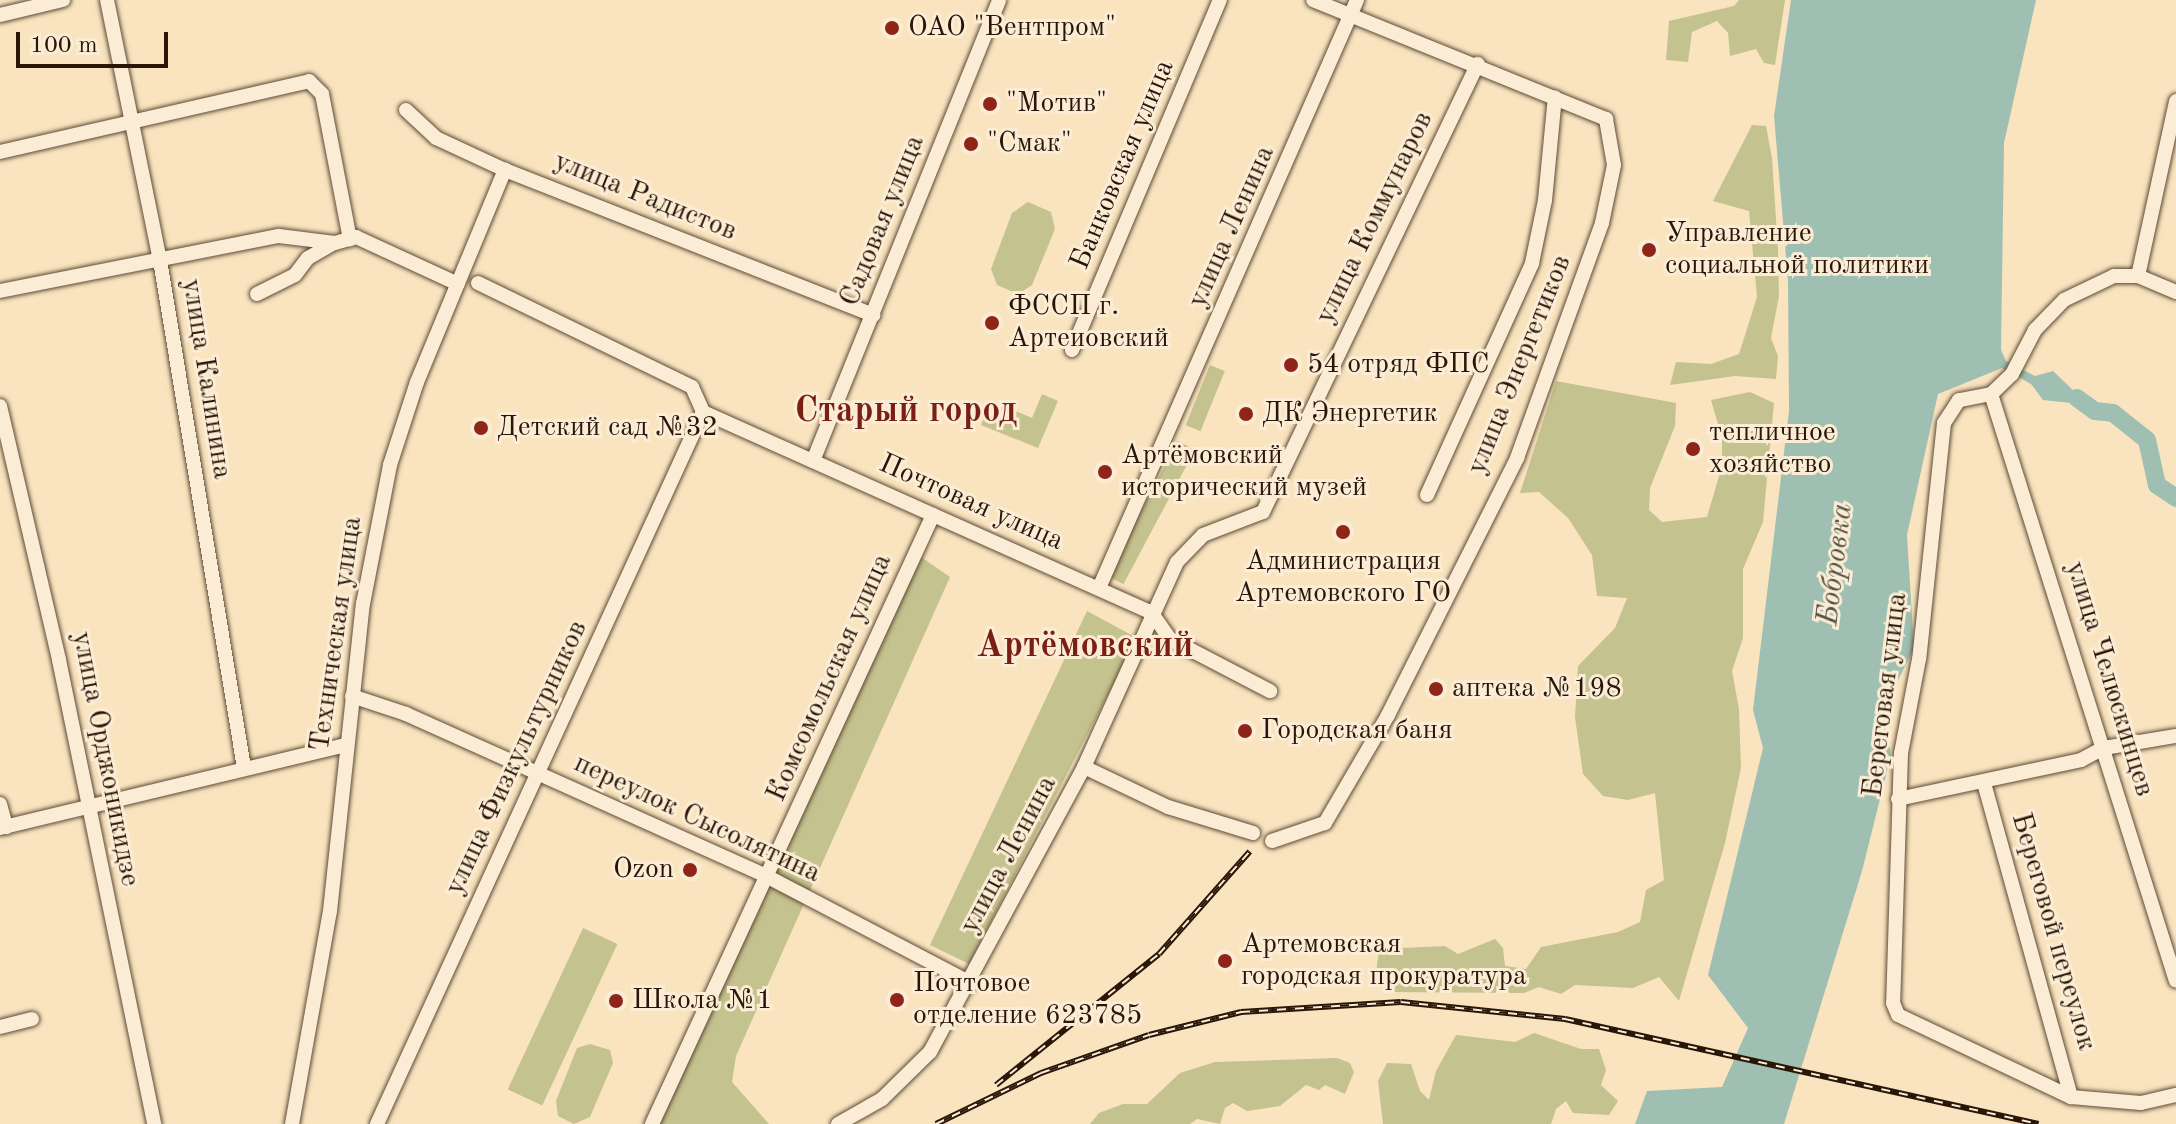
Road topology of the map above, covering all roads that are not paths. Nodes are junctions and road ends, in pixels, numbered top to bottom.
1 (63, 0) edge
2 (107, 0) edge
3 (999, 0) edge
4 (1220, 0) edge
5 (1313, 0) edge
6 (1357, 0) edge
7 (0, 15) edge
8 (1352, 17) junction
9 (1478, 64) junction
10 (1555, 97) junction
11 (2176, 101) edge
12 (406, 110) dead end
13 (130, 120) junction
14 (0, 152) edge
15 (505, 170) junction
16 (342, 241) junction
17 (160, 260) junction
18 (2138, 276) junction
19 (478, 283) dead end
20 (458, 284) junction
21 (0, 291) edge
22 (2176, 292) edge
23 (257, 294) dead end
24 (874, 315) junction
25 (1072, 350) dead end
26 (1991, 394) junction
27 (0, 406) edge
28 (703, 412) junction
29 (813, 461) junction
30 (1427, 495) dead end
31 (933, 515) junction
32 (1099, 588) junction
33 (1151, 612) junction
34 (1270, 691) dead end
35 (352, 696) junction
36 (2176, 736) edge
37 (346, 745) junction
38 (2104, 748) junction
39 (1084, 767) junction
40 (244, 768) junction
41 (538, 776) junction
42 (1984, 783) junction
43 (1898, 799) junction
44 (0, 804) edge
45 (87, 809) junction
46 (3, 828) edge
47 (1253, 833) dead end
48 (1272, 841) dead end
49 (768, 877) junction
50 (2176, 981) edge
51 (971, 983) junction
52 (32, 1019) dead end
53 (0, 1027) edge
54 (2176, 1095) edge
55 (2071, 1097) junction
56 (154, 1124) edge
57 (292, 1124) edge
58 (377, 1124) edge
59 (652, 1124) edge
60 (838, 1124) edge

1 - 7 street
2 - 13 street, улица Калинина
3 - 24 street, Садовая улица
4 - 25 street, Банковская улица
5 - 8 street
6 - 8 street, улица Ленина
8 - 9 street
8 - 32 street, улица Ленина
9 - 10 street
9 - 33 street, улица Коммунаров
10 - 30 street, улица Энергетиков
10 - 48 street, улица Энергетиков
11 - 18 street
12 - 15 street, улица Радистов
13 - 14 street
13 - 16 street
13 - 17 street, улица Калинина
15 - 20 street, Техническая улица
15 - 24 street, улица Радистов
16 - 17 street
16 - 20 street
16 - 23 street
17 - 21 street
17 - 40 street, улица Калинина
18 - 22 street
18 - 26 street
19 - 28 street, Почтовая улица
20 - 35 street, Техническая улица
24 - 29 street, Садовая улица
26 - 38 street, улица Челюскинцев
26 - 43 street, Береговая улица
27 - 45 street, улица Орджоникидзе
28 - 29 street, Почтовая улица
28 - 41 street, улица Физкультурников
29 - 31 street, Почтовая улица
31 - 32 street, Почтовая улица
31 - 49 street, Комсомольская улица
32 - 33 street, Почтовая улица
33 - 34 street, Почтовая улица
33 - 39 street, улица Ленина
35 - 37 street, Техническая улица
35 - 41 street, переулок Сысолятина
36 - 38 street
37 - 40 street
37 - 57 street, Техническая улица
38 - 42 street
38 - 50 street, улица Челюскинцев
39 - 47 street
39 - 51 street, улица Ленина
40 - 45 street
41 - 49 street, переулок Сысолятина
41 - 58 street, улица Физкультурников
42 - 43 street
42 - 55 street, Береговой переулок
43 - 55 street, Береговая улица
44 - 46 street
45 - 46 street
45 - 56 street, улица Орджоникидзе
49 - 51 street, переулок Сысолятина
49 - 59 street, Комсомольская улица
51 - 60 street, улица Ленина
52 - 53 street
54 - 55 street

